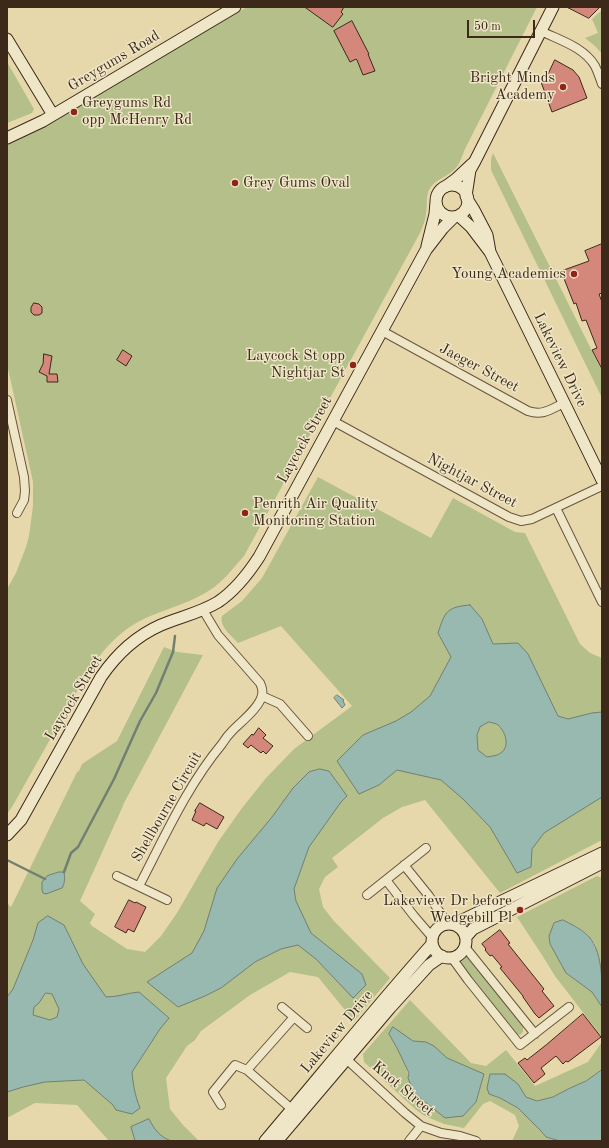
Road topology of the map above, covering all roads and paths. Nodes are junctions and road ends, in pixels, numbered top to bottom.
1 (235, 7) edge
2 (553, 7) edge
3 (541, 31) junction
4 (7, 39) edge
5 (602, 84) edge
6 (52, 115) junction
7 (7, 138) edge
8 (475, 161) junction
9 (444, 188) junction
10 (467, 198) junction
11 (436, 202) junction
12 (456, 216) junction
13 (426, 250) junction
14 (490, 252) junction
15 (382, 331) junction
16 (7, 400) edge
17 (564, 403) junction
18 (333, 421) junction
19 (602, 480) edge
20 (602, 486) edge
21 (556, 508) junction
22 (17, 513) dead end
23 (602, 602) edge
24 (203, 610) junction
25 (262, 696) junction
26 (308, 736) dead end
27 (7, 835) edge
28 (426, 848) dead end
29 (602, 853) edge
30 (602, 863) edge
31 (404, 865) junction
32 (117, 876) dead end
33 (386, 880) junction
34 (139, 886) junction
35 (367, 895) dead end
36 (167, 900) dead end
37 (452, 924) junction
38 (432, 940) junction
39 (466, 942) junction
40 (447, 957) junction
41 (282, 1007) dead end
42 (569, 1007) dead end
43 (294, 1017) junction
44 (308, 1028) dead end
45 (366, 1029) junction
46 (535, 1034) junction
47 (343, 1056) junction
48 (247, 1070) junction
49 (221, 1105) dead end
50 (296, 1112) junction
51 (421, 1126) junction
52 (265, 1141) edge
53 (277, 1141) edge
54 (409, 1141) edge
55 (476, 1141) edge

1 - 6 street, Greygums Road
2 - 3 street
3 - 5 street
3 - 8 street
4 - 6 street
6 - 7 street, Greygums Road
8 - 9 street
8 - 10 street
9 - 10 street
9 - 11 street
10 - 12 street
10 - 14 street, Lakeview Drive
11 - 12 street
11 - 13 street, Laycock Street
12 - 13 street, Laycock Street
12 - 14 street, Lakeview Drive
13 - 15 street, Laycock Street
14 - 17 street, Lakeview Drive
15 - 17 street, Jaeger Street
15 - 18 street, Laycock Street
16 - 22 street
17 - 19 street, Lakeview Drive
18 - 21 street, Nightjar Street
18 - 24 street, Laycock Street
20 - 21 street, Nightjar Street
21 - 23 street
24 - 25 street
24 - 27 street, Laycock Street
25 - 26 street
25 - 34 street, Shellbourne Circuit
28 - 31 street
29 - 37 street
30 - 39 street
31 - 33 street
31 - 37 street
32 - 34 street, Shellbourne Circuit
33 - 35 street
33 - 38 street
34 - 36 street, Shellbourne Circuit
37 - 38 street
37 - 39 street
38 - 40 street
38 - 45 street, Lakeview Drive
39 - 40 street
39 - 46 street
40 - 45 street, Lakeview Drive
40 - 46 street
41 - 43 street
42 - 46 street
43 - 44 street
43 - 48 street
45 - 47 street, Lakeview Drive
47 - 50 street, Lakeview Drive
47 - 51 street, Knot Street
48 - 49 street
48 - 50 street
50 - 52 street, Lakeview Drive
50 - 53 street, Lakeview Drive
51 - 54 street
51 - 55 street, Knot Street

